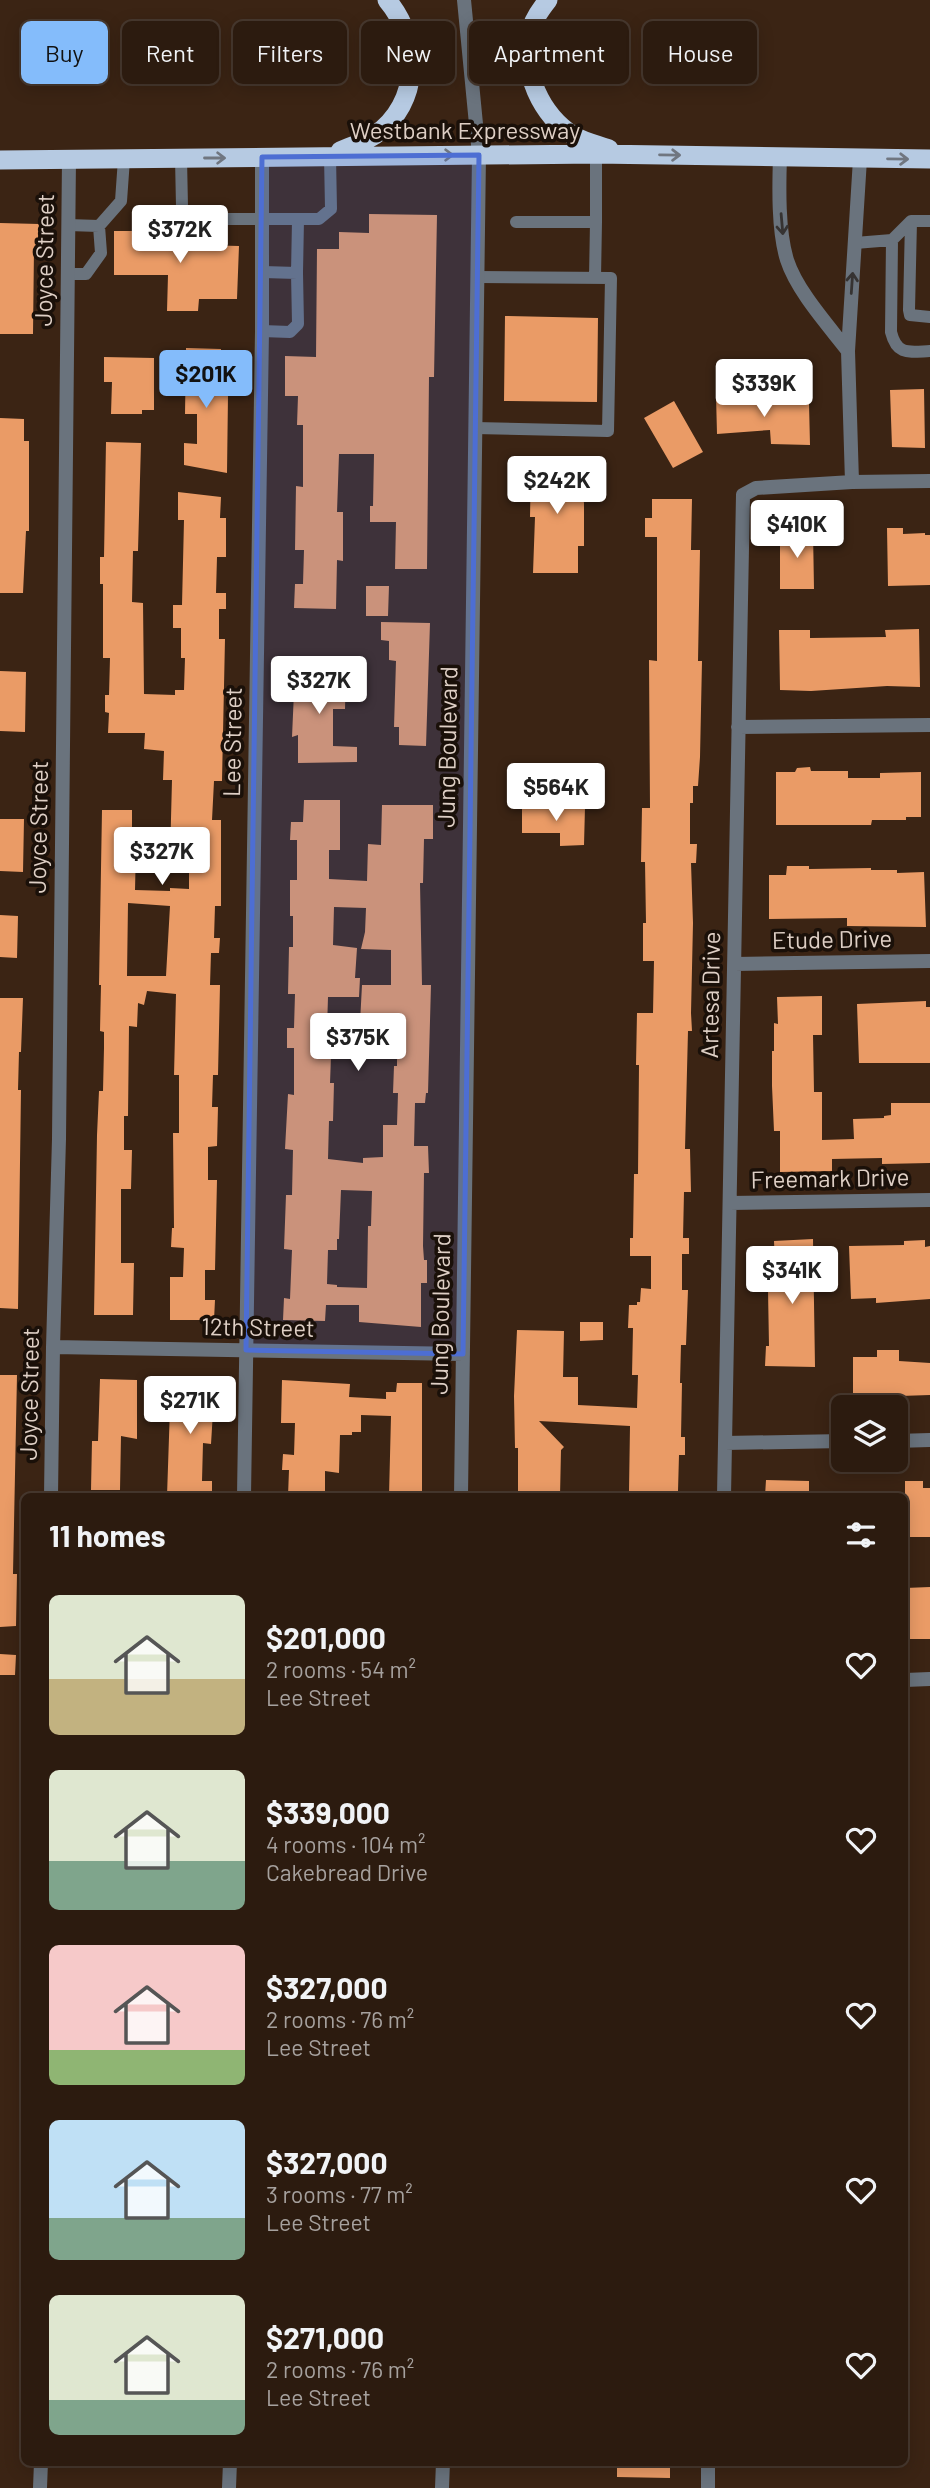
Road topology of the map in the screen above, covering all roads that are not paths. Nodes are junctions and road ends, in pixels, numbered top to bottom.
1 (387, 0) edge
2 (464, 0) edge
3 (548, 0) edge
4 (479, 155) junction
5 (596, 155) junction
6 (624, 155) junction
7 (330, 156) junction
8 (780, 156) junction
9 (181, 158) junction
10 (262, 158) junction
11 (69, 159) junction
12 (124, 159) junction
13 (860, 159) junction
14 (930, 159) edge
15 (0, 160) edge
16 (298, 220) junction
17 (262, 221) junction
18 (911, 221) junction
19 (930, 221) edge
20 (516, 222) dead end
21 (596, 222) junction
22 (68, 225) junction
23 (99, 226) junction
24 (892, 240) junction
25 (855, 243) junction
26 (263, 272) junction
27 (297, 273) junction
28 (67, 274) junction
29 (478, 276) junction
30 (595, 278) junction
31 (930, 317) edge
32 (262, 331) junction
33 (848, 351) junction
34 (930, 351) edge
35 (475, 428) junction
36 (930, 481) edge
37 (852, 482) junction
38 (930, 725) edge
39 (738, 727) junction
40 (930, 961) edge
41 (735, 964) junction
42 (930, 1200) edge
43 (730, 1203) junction
44 (53, 1347) junction
45 (246, 1350) junction
46 (463, 1354) junction
47 (930, 1440) edge
48 (831, 1441) edge
49 (908, 1441) edge
50 (724, 1443) junction
51 (51, 1493) edge
52 (244, 1493) edge
53 (461, 1493) edge
54 (724, 1493) edge
55 (930, 1679) edge
56 (908, 1680) edge
57 (41, 2466) edge
58 (230, 2466) edge
59 (443, 2466) edge
60 (708, 2466) edge
61 (40, 2488) edge
62 (229, 2488) edge
63 (442, 2488) edge
64 (708, 2488) edge

1 - 7 highway
2 - 4 street, Jung Boulevard
3 - 6 highway
4 - 5 highway, Westbank Expressway
7 -> 4 highway, Westbank Expressway
4 - 29 street, Jung Boulevard
5 - 6 highway, Westbank Expressway
5 - 21 lane
6 -> 8 highway, Westbank Expressway
7 - 10 highway, Westbank Expressway
7 - 16 lane
8 - 13 highway, Westbank Expressway
8 -> 33 street
9 -> 10 highway, Westbank Expressway
9 - 12 highway, Westbank Expressway
9 - 17 lane
10 - 17 street, Lee Street
11 - 12 highway, Westbank Expressway
11 - 15 highway, Westbank Expressway
11 - 22 street, Joyce Street
12 - 23 lane
13 -> 14 highway, Westbank Expressway
13 - 25 street
16 - 17 lane
16 - 27 lane
17 - 26 street, Lee Street
18 - 19 lane
18 - 24 lane
18 - 31 lane
20 - 21 lane
21 - 30 lane
22 - 23 lane
22 - 28 street, Joyce Street
23 - 28 lane
24 - 25 lane
24 - 34 lane
33 -> 25 street
26 - 27 lane
26 - 32 street, Lee Street
27 - 32 lane
28 - 44 street, Joyce Street
29 - 30 lane
29 - 35 street, Jung Boulevard
30 - 35 lane
32 - 45 street, Lee Street
33 - 37 street
35 - 46 street, Jung Boulevard
36 - 37 street
37 - 39 street, Artesa Drive
38 - 39 street
39 - 41 street, Artesa Drive
40 - 41 street, Etude Drive
41 - 43 street, Artesa Drive
42 - 43 street, Freemark Drive
43 - 50 street, Artesa Drive
44 - 45 street, 12th Street
44 - 51 street, Joyce Street
45 - 46 street, 12th Street
45 - 52 street, Lee Street
46 - 53 street, Jung Boulevard
47 - 49 street
48 - 50 street
50 - 54 street, Artesa Drive
55 - 56 street
57 - 61 street
58 - 62 street
59 - 63 street
60 - 64 street

